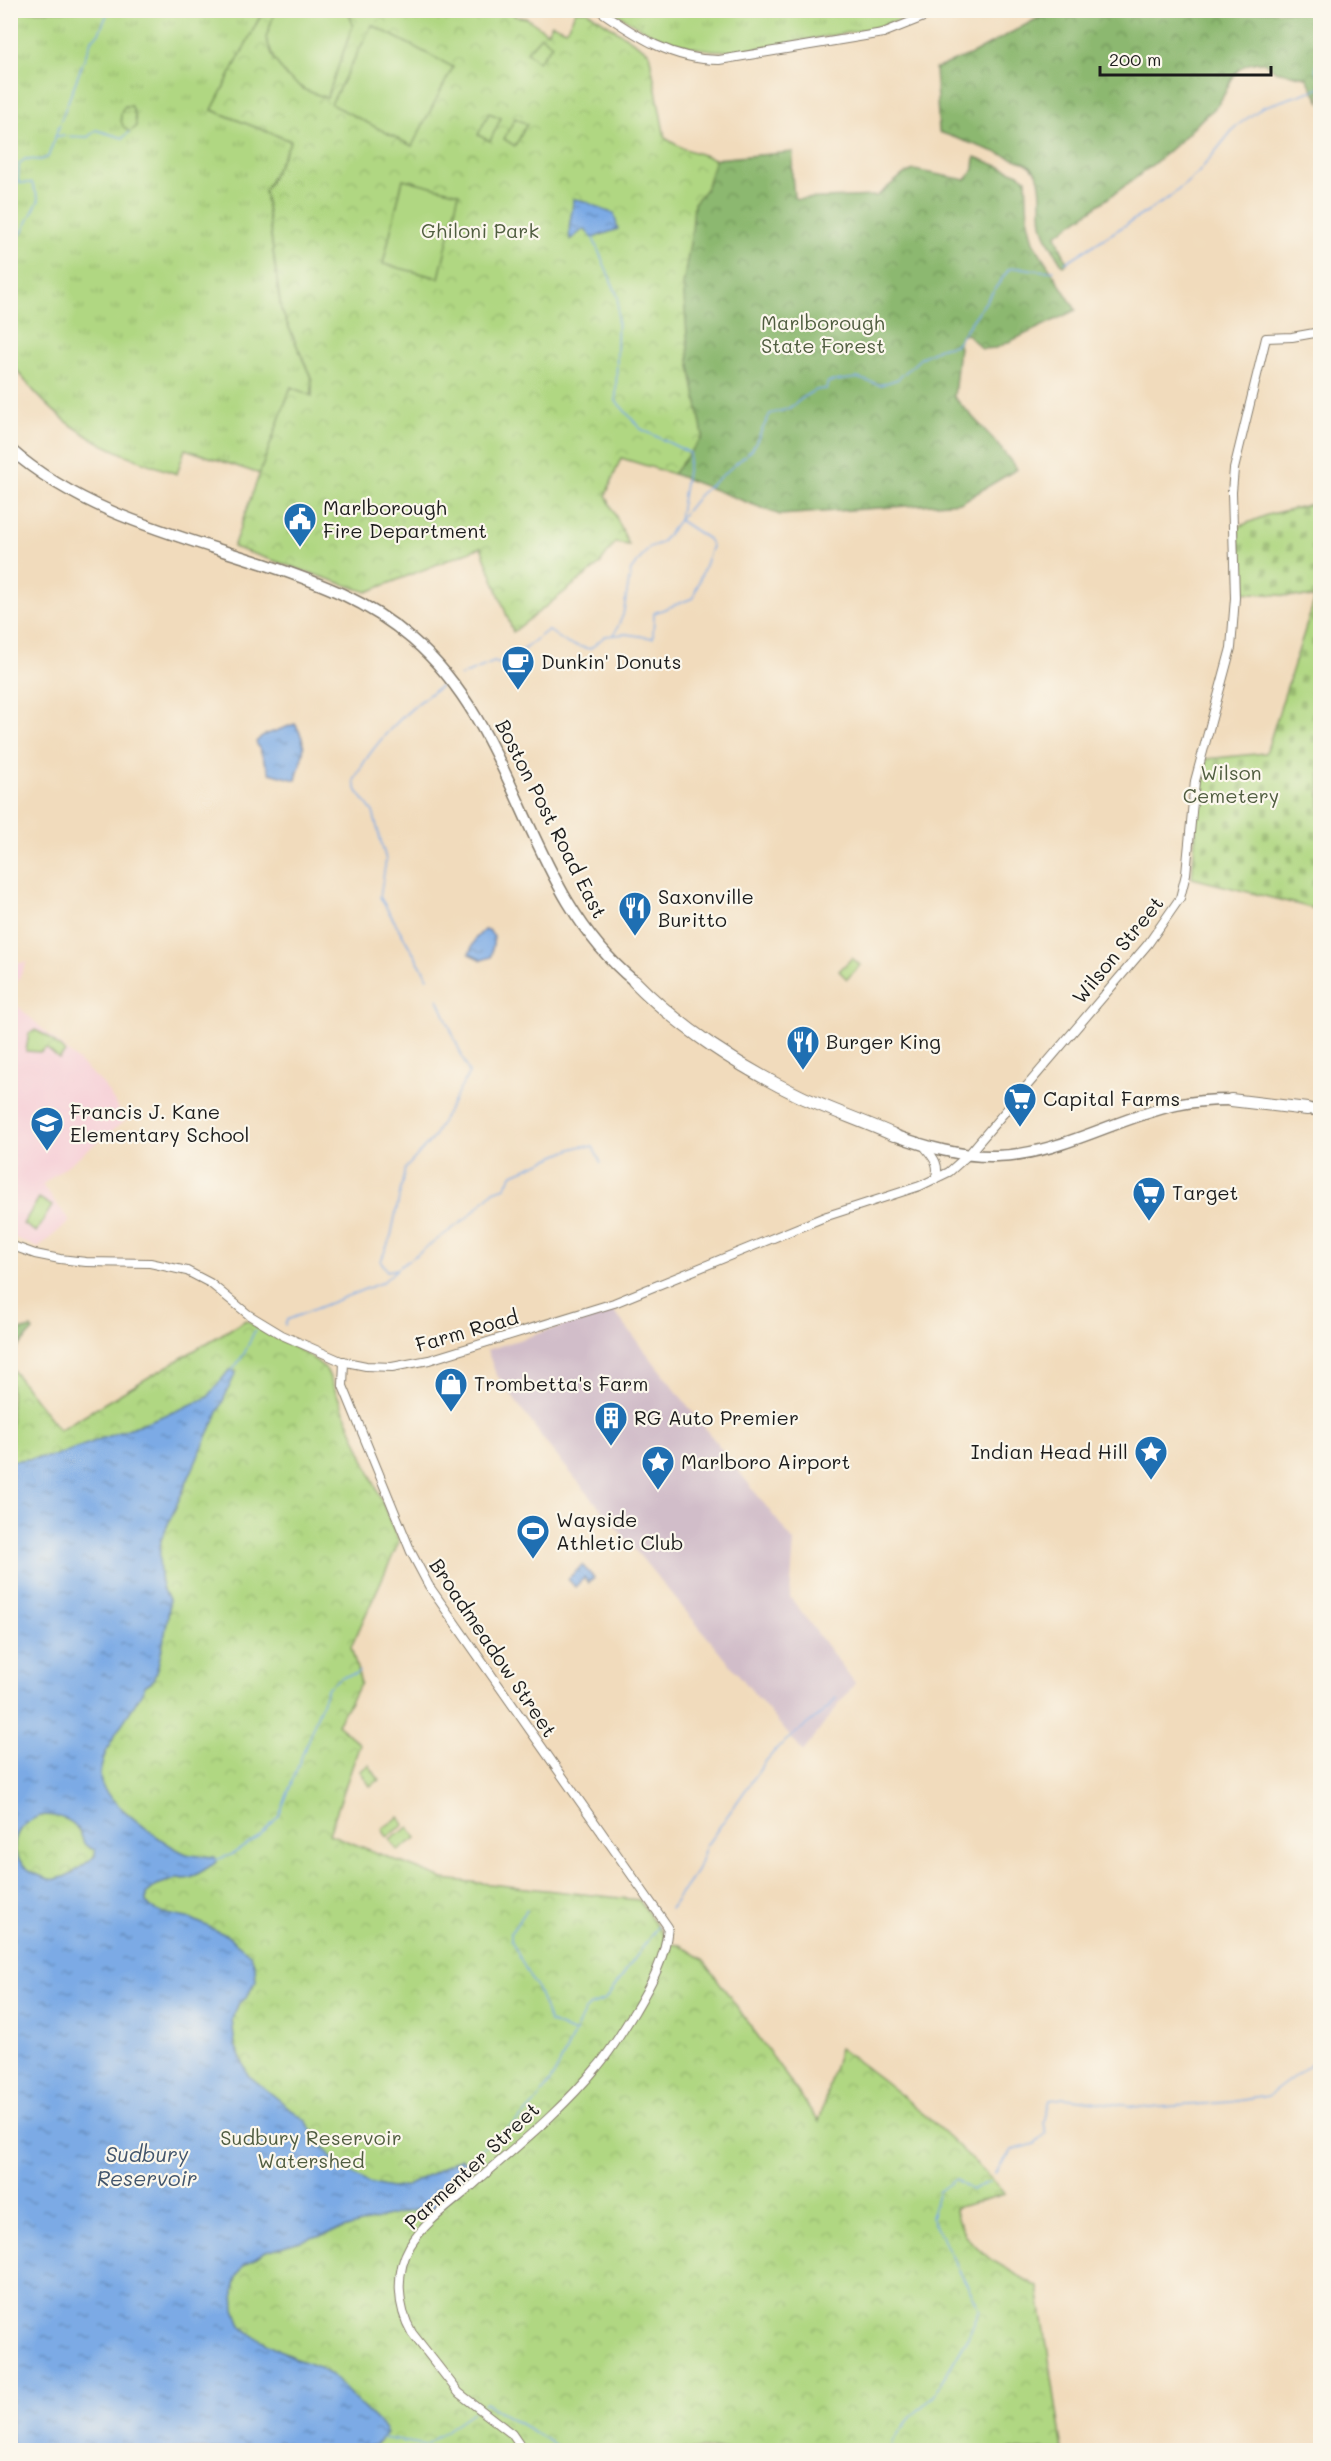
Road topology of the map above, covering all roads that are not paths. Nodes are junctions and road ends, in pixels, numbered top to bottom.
1 (599, 10) edge
2 (941, 10) edge
3 (1320, 332) edge
4 (10, 449) edge
5 (634, 981) joint
6 (1231, 1100) joint
7 (1307, 1109) joint
8 (1320, 1110) edge
9 (894, 1135) joint
10 (924, 1146) junction
11 (968, 1155) junction
12 (935, 1179) junction
13 (10, 1245) edge
14 (344, 1362) junction
15 (668, 1928) joint
16 (523, 2451) edge

1 - 2 street
3 - 11 street, Wilson Street
4 - 5 main road, Boston Post Road East
5 - 9 highway, Boston Post Road East
6 - 7 highway, Boston Post Road East
6 - 11 main road, Boston Post Road East
7 - 8 main road, Boston Post Road East
9 - 10 main road, Boston Post Road East
10 - 11 main road, Boston Post Road East
10 - 12 street
11 - 12 street, Farm Road
12 - 14 street, Farm Road
13 - 14 street, Farm Road
14 - 15 street, Broadmeadow Street
15 - 16 street, Parmenter Street

